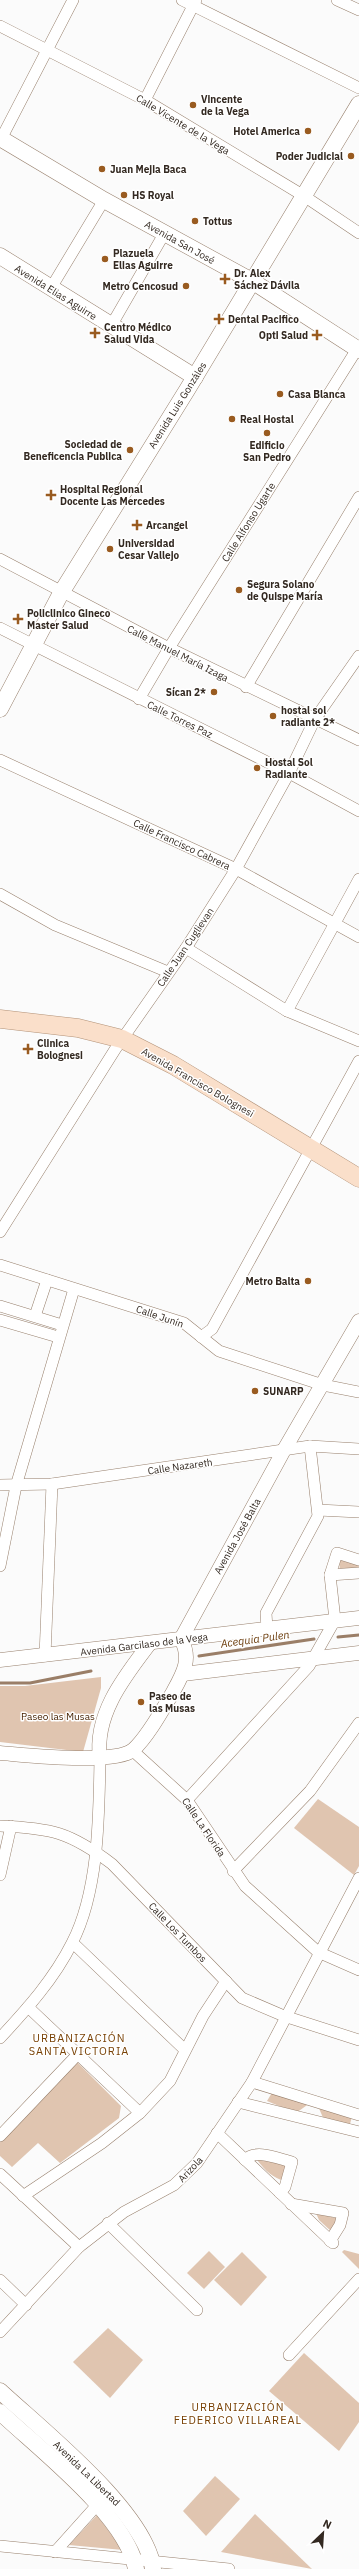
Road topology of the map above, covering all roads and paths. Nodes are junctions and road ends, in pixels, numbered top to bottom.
1 (73, 0) edge
2 (182, 0) edge
3 (337, 0) edge
4 (195, 3) edge
5 (359, 10) edge
6 (0, 26) edge
7 (46, 49) junction
8 (359, 88) edge
9 (145, 100) junction
10 (359, 104) edge
11 (0, 139) edge
12 (304, 196) junction
13 (104, 200) junction
14 (359, 233) edge
15 (164, 234) junction
16 (0, 256) edge
17 (252, 281) junction
18 (51, 288) junction
19 (111, 326) junction
20 (359, 348) edge
21 (195, 377) junction
22 (359, 497) edge
23 (0, 559) edge
24 (61, 592) junction
25 (0, 628) edge
26 (32, 646) junction
27 (169, 648) junction
28 (359, 656) edge
29 (246, 687) junction
30 (139, 699) junction
31 (0, 709) edge
32 (315, 719) junction
33 (359, 740) edge
34 (0, 760) edge
35 (290, 773) junction
36 (359, 811) edge
37 (236, 869) junction
38 (359, 879) edge
39 (0, 894) edge
40 (334, 923) junction
41 (359, 937) edge
42 (186, 948) junction
43 (168, 972) junction
44 (0, 1010) edge
45 (287, 1011) junction
46 (0, 1019) edge
47 (124, 1036) junction
48 (359, 1041) edge
49 (359, 1061) edge
50 (314, 1144) junction
51 (359, 1164) edge
52 (359, 1178) edge
53 (0, 1232) edge
54 (0, 1265) edge
55 (47, 1280) junction
56 (74, 1288) junction
57 (0, 1306) edge
58 (35, 1316) junction
59 (359, 1321) edge
60 (1, 1324) edge
61 (62, 1325) junction
62 (58, 1337) junction
63 (201, 1337) junction
64 (323, 1385) junction
65 (359, 1392) edge
66 (310, 1446) junction
67 (359, 1449) edge
68 (284, 1450) junction
69 (52, 1484) junction
70 (0, 1485) edge
71 (16, 1486) junction
72 (318, 1510) junction
73 (359, 1512) edge
74 (3, 1538) edge
75 (359, 1560) edge
76 (0, 1566) edge
77 (359, 1573) edge
78 (330, 1575) junction
79 (359, 1618) edge
80 (336, 1620) junction
81 (267, 1629) junction
82 (181, 1639) junction
83 (150, 1642) junction
84 (359, 1653) edge
85 (45, 1656) junction
86 (312, 1659) junction
87 (0, 1660) edge
88 (183, 1674) junction
89 (359, 1723) edge
90 (132, 1750) junction
91 (0, 1752) edge
92 (100, 1758) junction
93 (187, 1800) junction
94 (5, 1826) edge
95 (95, 1852) junction
96 (233, 1871) junction
97 (0, 1875) edge
98 (359, 1878) edge
99 (72, 1943) junction
100 (318, 1952) junction
101 (359, 1970) edge
102 (226, 1981) junction
103 (28, 2007) junction
104 (284, 2016) junction
105 (0, 2038) edge
106 (359, 2040) edge
107 (185, 2050) junction
108 (78, 2054) junction
109 (252, 2082) junction
110 (238, 2102) junction
111 (317, 2103) junction
112 (140, 2113) junction
113 (359, 2115) edge
114 (305, 2118) junction
115 (359, 2132) edge
116 (217, 2133) junction
117 (0, 2136) edge
118 (246, 2160) junction
119 (0, 2174) edge
120 (280, 2193) junction
121 (23, 2196) junction
122 (291, 2204) junction
123 (108, 2223) junction
124 (79, 2247) junction
125 (359, 2279) edge
126 (0, 2280) edge
127 (26, 2305) junction
128 (197, 2310) dead end
129 (0, 2332) edge
130 (289, 2355) dead end
131 (0, 2391) edge
132 (0, 2412) edge
133 (86, 2471) junction
134 (75, 2482) junction
135 (98, 2504) junction
136 (0, 2546) edge
137 (56, 2552) junction
138 (135, 2564) edge
139 (153, 2565) edge
140 (229, 2569) edge

1 - 7 street
2 - 4 street
3 - 5 street
4 - 8 street
4 - 9 street
6 - 7 street, Calle Vicente de la Vega
7 - 9 street, Calle Vicente de la Vega
7 - 11 street
9 - 12 street, Calle Vicente de la Vega
10 - 12 main road, Avenida Luis Gonzáles
11 - 13 main road, Avenida San José
12 - 14 street, Calle Vicente de la Vega
12 - 17 main road, Avenida Luis Gonzáles
13 - 15 main road, Avenida San José
13 - 18 street
15 - 17 main road, Avenida San José
15 - 19 street
16 - 18 main road, Avenida Elias Aguirre
17 - 20 main road, Avenida San José
17 - 21 main road, Avenida Luis Gonzáles
18 - 19 main road, Avenida Elias Aguirre
19 - 21 main road, Avenida Elias Aguirre
20 - 27 street, Calle Alfonso Ugarte
21 - 24 main road, Avenida Luis Gonzáles
22 - 29 street
23 - 24 street, Calle Manuel María Izaga
24 - 26 main road, Avenida Luis Gonzáles
24 - 27 street, Calle Manuel María Izaga
25 - 26 street, Calle Torres Paz
26 - 30 street, Calle Torres Paz
26 - 31 main road, Avenida Luis Gonzáles
27 - 29 street, Calle Manuel María Izaga
27 - 30 street, Calle Alfonso Ugarte
28 - 32 street, Calle Juan Cuglievan
29 - 32 street, Calle Manuel María Izaga
30 - 35 street, Calle Torres Paz
32 - 33 street, Calle Manuel María Izaga
32 - 35 street, Calle Juan Cuglievan
34 - 37 street, Calle Francisco Cabrera
35 - 36 street, Calle Torres Paz
35 - 37 street, Calle Juan Cuglievan
37 - 40 street, Calle Francisco Cabrera
37 - 42 street, Calle Juan Cuglievan
38 - 40 street
39 - 43 street
40 - 41 street, Calle Francisco Cabrera
40 - 45 street
42 - 43 street, Calle Juan Cuglievan
42 - 45 street
43 - 47 street, Calle Juan Cuglievan
44 - 47 main road, Avenida Francisco Bolognesi
45 - 48 street
46 - 47 main road, Avenida Francisco Bolognesi
47 - 50 main road, Avenida Francisco Bolognesi
47 - 53 street, Calle Juan Cuglievan
49 - 50 street
50 - 51 main road, Avenida Francisco Bolognesi
50 - 52 main road, Avenida Francisco Bolognesi
50 - 63 street
54 - 55 street, Calle Junín
55 - 56 street, Calle Junín
55 - 58 street
56 - 61 street
56 - 63 street, Calle Junín
57 - 58 street
58 - 61 street
59 - 64 street, Avenida José Balta
60 - 62 street
61 - 62 street
62 - 71 street
63 - 64 street, Calle Junín
64 - 65 street, Calle Junín
64 - 68 street, Avenida José Balta
66 - 67 street, Calle Nazareth
66 - 68 street, Calle Nazareth
66 - 72 street
68 - 69 street, Calle Nazareth
68 - 82 street, Avenida José Balta
69 - 71 street, Calle Nazareth
69 - 85 street
70 - 71 street, Calle Nazareth
71 - 74 street
72 - 73 street
72 - 81 street
74 - 76 street
75 - 78 street
77 - 78 street
78 - 80 street
79 - 80 street, Avenida Garcilaso de la Vega
80 - 81 street, Avenida Garcilaso de la Vega
80 - 86 street
81 - 82 street, Avenida Garcilaso de la Vega
82 - 83 street, Avenida Garcilaso de la Vega
82 - 88 street
83 - 85 street, Avenida Garcilaso de la Vega
83 - 92 street
84 - 86 street
85 - 87 street, Avenida Garcilaso de la Vega
86 - 88 street
86 - 93 street
88 - 90 street
89 - 96 street
90 - 92 street
90 - 93 street, Calle La Florida
91 - 92 street
92 - 95 street
93 - 96 street, Calle La Florida
94 - 95 street, Calle Los Tumbos
94 - 97 street
95 - 99 street
95 - 102 street, Calle Los Tumbos
96 - 100 street, Calle La Florida
98 - 100 street, Arizola
99 - 103 street
99 - 107 street
100 - 101 street, Calle La Florida
100 - 104 street, Arizola
102 - 104 street, Calle Los Tumbos
102 - 107 street
103 - 105 street
103 - 108 street
104 - 106 street, Calle Los Tumbos
104 - 109 street, Arizola
107 - 112 street
108 - 112 street
108 - 117 street
109 - 110 street, Arizola
109 - 111 street
110 - 114 street
110 - 116 street, Arizola
111 - 113 street
111 - 114 street
112 - 121 street
114 - 115 street
116 - 118 street
116 - 123 street, Arizola
118 - 120 street
118 - 120 street
119 - 121 street
120 - 122 street
121 - 124 street
122 - 122 street
123 - 124 street, Arizola
123 - 128 street
124 - 127 street, Arizola
125 - 130 street
126 - 127 street
127 - 129 street, Arizola
131 - 133 main road, Avenida La Libertad
132 - 134 main road, Avenida La Libertad
133 - 134 main road
133 - 139 main road, Avenida La Libertad
134 - 135 main road, Avenida La Libertad
135 - 137 street
135 - 138 main road, Avenida La Libertad
136 - 137 street
137 - 138 street
138 - 139 street
139 - 140 street

